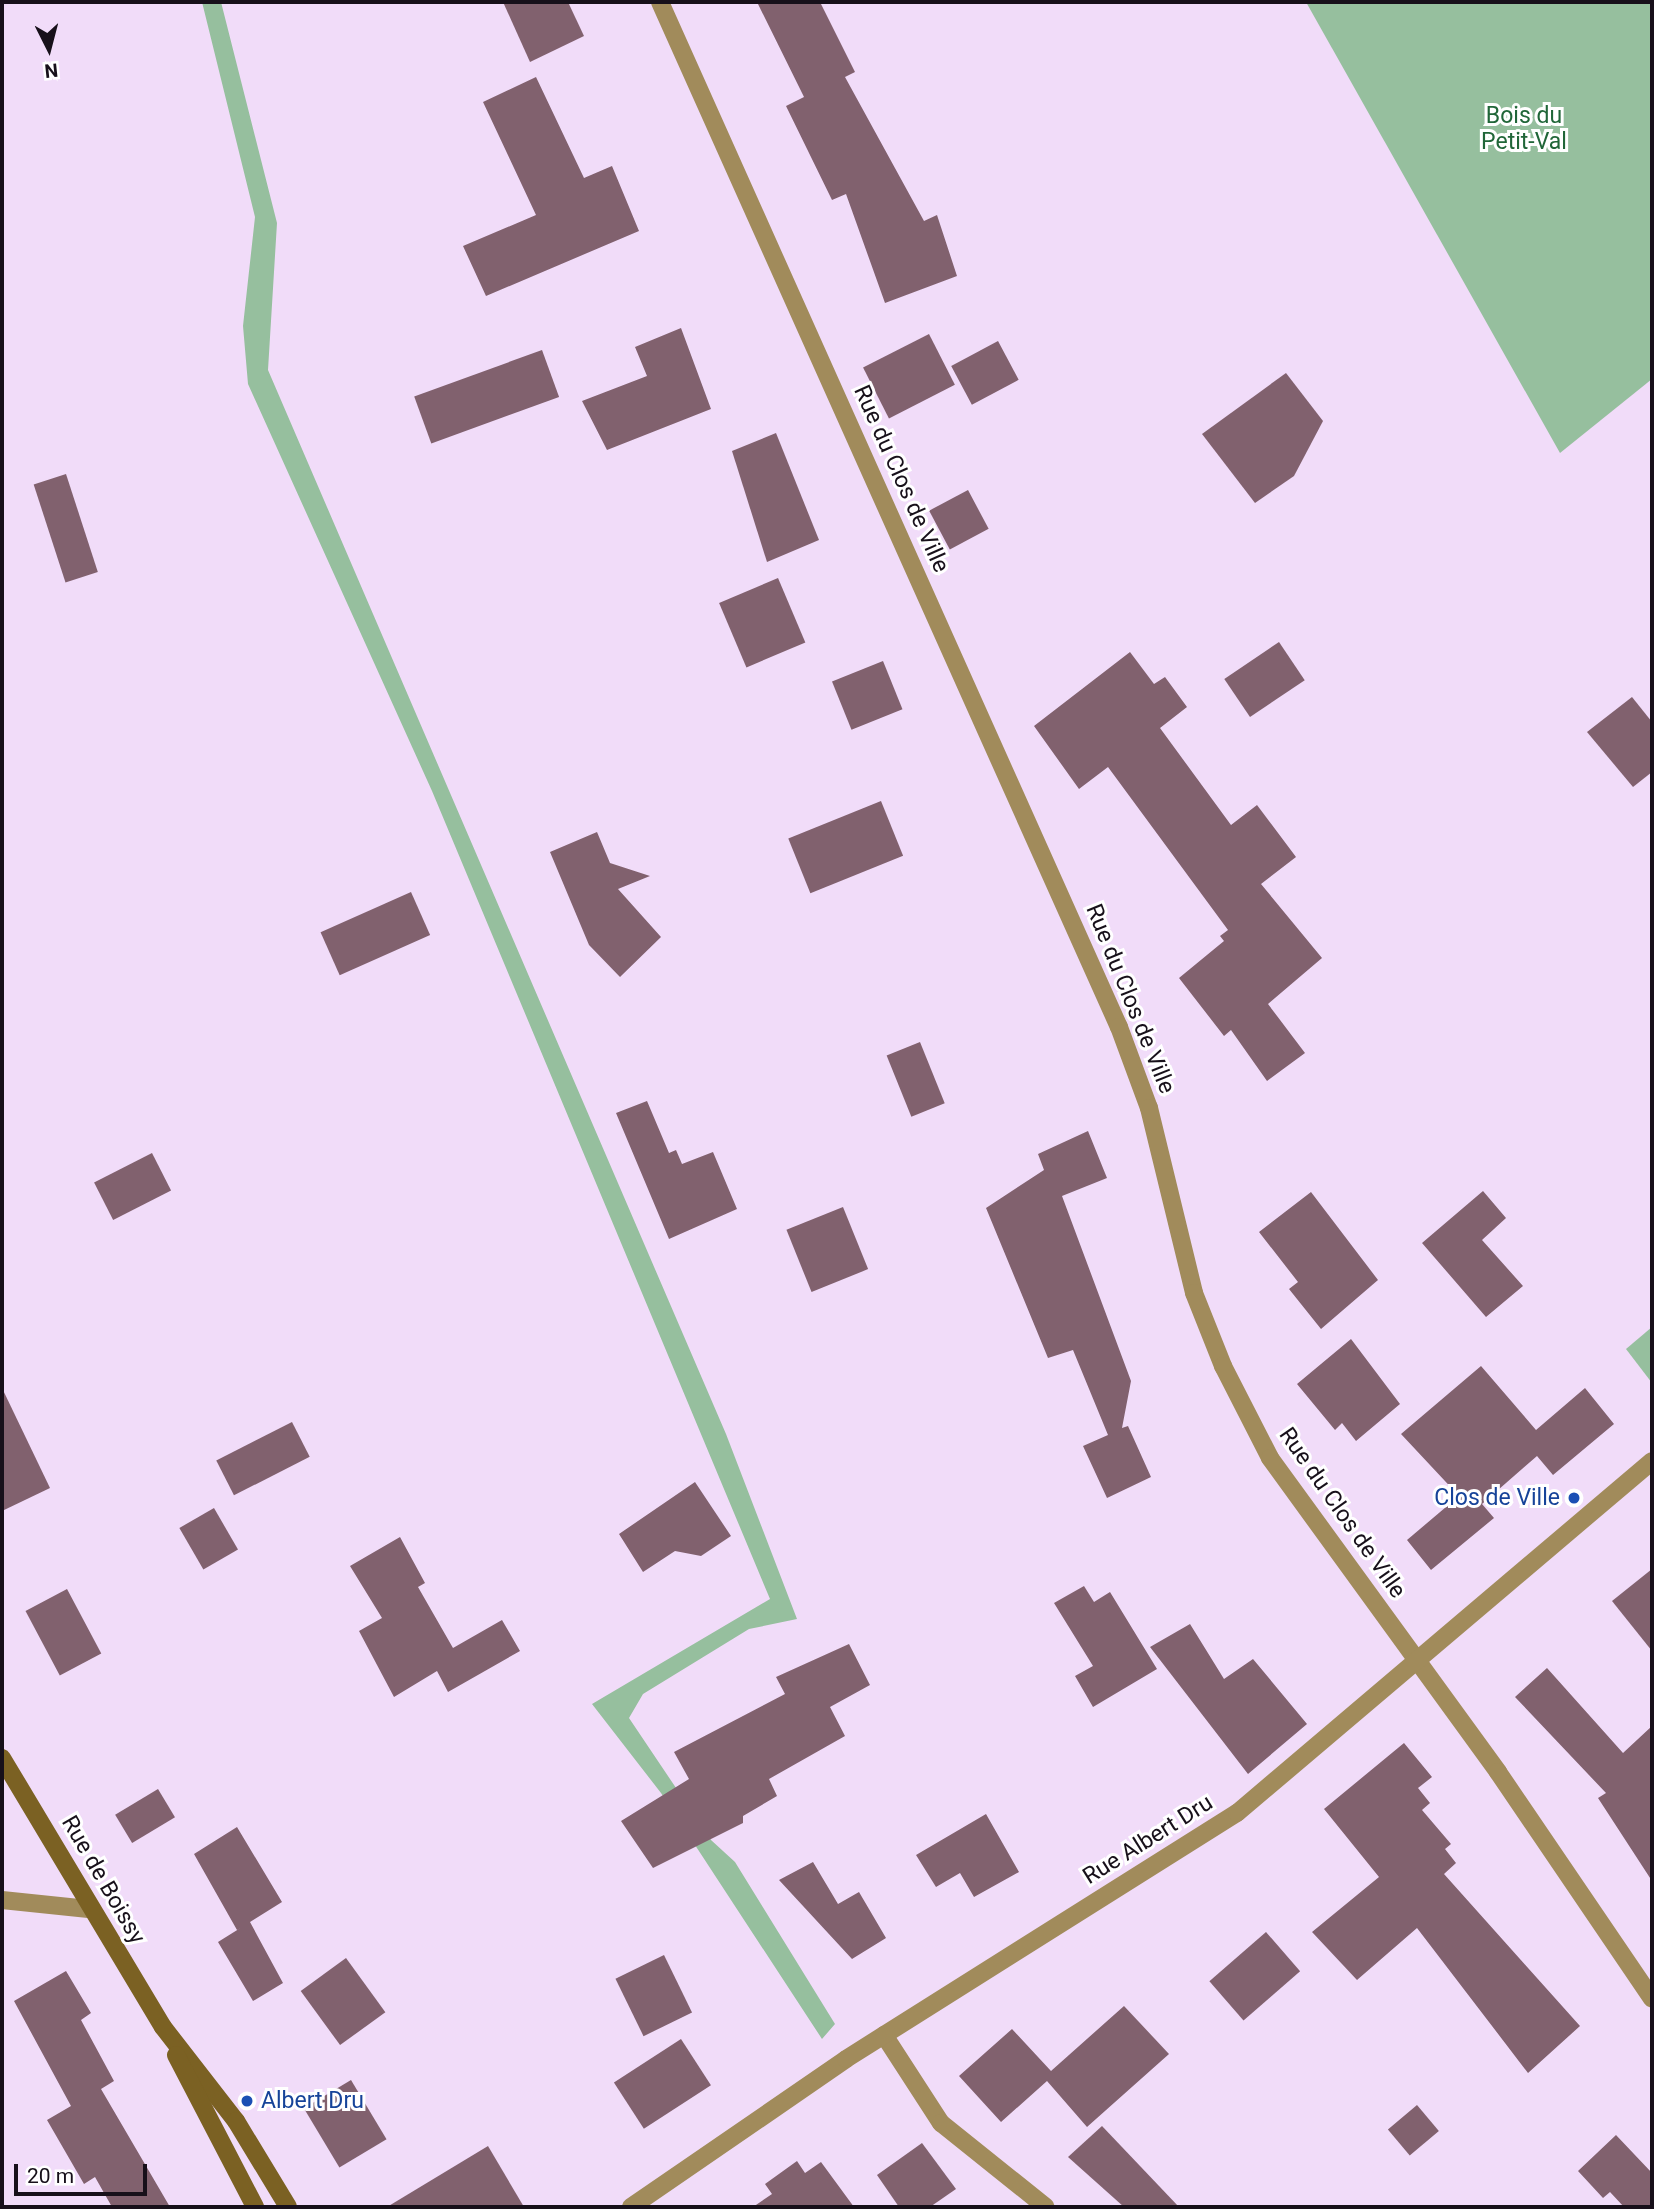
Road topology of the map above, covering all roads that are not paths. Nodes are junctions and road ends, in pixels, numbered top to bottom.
1 (660, 2) edge
2 (1652, 1461) edge
3 (1414, 1658) junction
4 (2, 1758) edge
5 (2, 1900) edge
6 (89, 1909) junction
7 (1652, 1999) edge
8 (163, 2027) junction
9 (884, 2035) junction
10 (255, 2207) edge
11 (288, 2207) edge
12 (631, 2207) edge
13 (1046, 2207) edge

1 - 3 street, Rue du Clos de Ville
2 - 3 street, Rue Albert Dru
3 - 7 street, Rue du Clos de Ville
3 - 9 street, Rue Albert Dru
4 - 6 street, Rue de Boissy
5 - 6 street
6 - 8 street, Rue de Boissy
8 - 10 street, Rue de Boissy
8 - 11 street, Rue de Boissy
9 - 12 street, Rue Albert Dru
9 - 13 street

